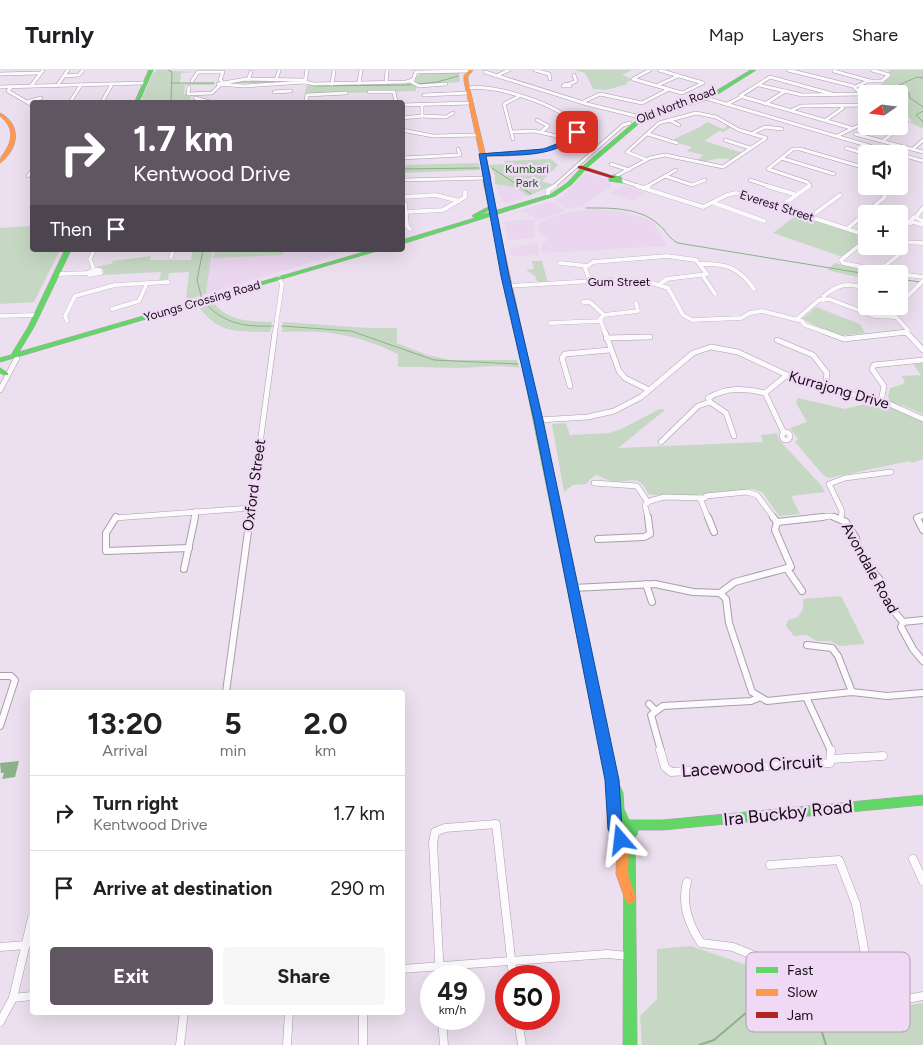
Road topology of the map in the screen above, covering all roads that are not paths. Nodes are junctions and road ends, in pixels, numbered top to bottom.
1 (43, 70) edge
2 (68, 70) edge
3 (84, 70) edge
4 (307, 70) edge
5 (361, 70) edge
6 (387, 70) edge
7 (509, 70) edge
8 (536, 70) edge
9 (650, 70) edge
10 (659, 70) edge
11 (747, 70) edge
12 (754, 70) edge
13 (788, 70) edge
14 (872, 70) edge
15 (208, 71) edge
16 (279, 71) edge
17 (334, 71) edge
18 (418, 71) edge
19 (834, 71) edge
20 (150, 72) edge
21 (251, 72) dead end
22 (468, 72) edge
23 (485, 72) dead end
24 (886, 72) edge
25 (39, 73) junction
26 (0, 74) edge
27 (574, 75) dead end
28 (64, 76) junction
29 (496, 76) junction
30 (678, 76) junction
31 (550, 79) dead end
32 (192, 80) dead end
33 (248, 80) junction
34 (276, 80) junction
35 (222, 81) junction
36 (305, 81) junction
37 (410, 81) junction
38 (870, 81) junction
39 (297, 82) junction
40 (386, 82) junction
41 (145, 83) junction
42 (359, 83) junction
43 (112, 84) junction
44 (272, 84) junction
45 (332, 84) junction
46 (446, 84) dead end
47 (80, 85) junction
48 (220, 85) junction
49 (658, 85) junction
50 (759, 85) junction
51 (31, 86) junction
52 (57, 86) junction
53 (244, 86) junction
54 (567, 86) junction
55 (856, 86) junction
56 (0, 87) edge
57 (11, 87) junction
58 (189, 87) dead end
59 (577, 89) dead end
60 (669, 89) junction
61 (858, 89) edge
62 (468, 91) junction
63 (785, 91) junction
64 (242, 92) dead end
65 (274, 92) dead end
66 (369, 92) dead end
67 (550, 92) junction
68 (346, 93) dead end
69 (832, 94) junction
70 (858, 94) edge
71 (424, 95) dead end
72 (518, 97) junction
73 (741, 97) junction
74 (40, 98) dead end
75 (195, 98) dead end
76 (34, 100) edge
77 (71, 100) edge
78 (103, 100) edge
79 (138, 100) edge
80 (202, 100) edge
81 (306, 100) edge
82 (396, 100) edge
83 (708, 100) junction
84 (30, 101) edge
85 (27, 102) junction
86 (583, 102) junction
87 (30, 104) edge
88 (422, 104) junction
89 (728, 104) dead end
90 (765, 104) junction
91 (405, 105) edge
92 (468, 105) junction
93 (858, 105) edge
94 (841, 106) junction
95 (792, 110) junction
96 (453, 113) dead end
97 (0, 114) edge
98 (422, 116) junction
99 (405, 118) edge
100 (633, 119) junction
101 (537, 120) dead end
102 (669, 120) junction
103 (826, 120) junction
104 (592, 121) dead end
105 (575, 122) junction
106 (679, 125) dead end
107 (858, 126) edge
108 (851, 128) junction
109 (783, 129) dead end
110 (405, 130) edge
111 (511, 132) junction
112 (542, 132) junction
113 (754, 133) junction
114 (648, 134) junction
115 (855, 134) dead end
116 (891, 135) edge
117 (475, 136) junction
118 (842, 137) junction
119 (571, 138) junction
120 (513, 139) dead end
121 (725, 140) dead end
122 (923, 140) edge
123 (883, 141) junction
124 (679, 144) dead end
125 (806, 144) dead end
126 (868, 145) edge
127 (750, 148) junction
128 (846, 148) dead end
129 (458, 149) dead end
130 (800, 149) junction
131 (913, 149) junction
132 (429, 150) dead end
133 (858, 152) edge
134 (923, 152) edge
135 (482, 154) junction
136 (430, 156) junction
137 (908, 157) edge
138 (405, 158) edge
139 (781, 158) junction
140 (645, 159) junction
141 (0, 161) edge
142 (923, 161) edge
143 (611, 164) dead end
144 (858, 166) edge
145 (581, 169) junction
146 (629, 170) junction
147 (676, 170) dead end
148 (834, 174) dead end
149 (665, 176) junction
150 (488, 178) junction
151 (617, 178) junction
152 (405, 180) edge
153 (705, 180) dead end
154 (750, 180) dead end
155 (646, 187) junction
156 (465, 192) dead end
157 (548, 194) junction
158 (797, 195) junction
159 (884, 195) edge
160 (840, 196) dead end
161 (405, 197) edge
162 (459, 201) junction
163 (714, 204) junction
164 (781, 206) junction
165 (512, 207) junction
166 (923, 208) edge
167 (406, 212) joint
168 (495, 212) junction
169 (810, 216) junction
170 (477, 217) junction
171 (916, 217) junction
172 (764, 220) dead end
173 (911, 223) joint
174 (923, 223) edge
175 (848, 228) junction
176 (410, 229) dead end
177 (858, 232) edge
178 (405, 239) edge
179 (908, 242) edge
180 (923, 243) edge
181 (858, 247) edge
182 (67, 252) edge
183 (93, 252) edge
184 (172, 252) edge
185 (358, 252) edge
186 (370, 252) edge
187 (899, 255) edge
188 (170, 257) dead end
189 (560, 263) dead end
190 (702, 264) junction
191 (886, 265) edge
192 (588, 266) junction
193 (858, 267) edge
194 (94, 270) junction
195 (89, 273) junction
196 (57, 274) junction
197 (98, 275) junction
198 (908, 275) edge
199 (703, 276) junction
200 (923, 277) edge
201 (279, 278) junction
202 (590, 281) junction
203 (168, 282) dead end
204 (147, 283) junction
205 (661, 283) junction
206 (510, 285) junction
207 (921, 285) edge
208 (106, 286) junction
209 (858, 286) edge
210 (754, 289) dead end
211 (716, 294) dead end
212 (908, 296) edge
213 (824, 300) junction
214 (583, 302) dead end
215 (636, 303) dead end
216 (112, 309) dead end
217 (36, 315) junction
218 (605, 315) junction
219 (0, 316) edge
220 (895, 317) joint
221 (797, 319) junction
222 (67, 321) dead end
223 (601, 321) junction
224 (550, 323) dead end
225 (124, 324) junction
226 (28, 331) junction
227 (907, 334) junction
228 (650, 336) dead end
229 (606, 338) junction
230 (777, 340) dead end
231 (23, 344) junction
232 (32, 350) junction
233 (610, 350) junction
234 (923, 350) edge
235 (15, 357) junction
236 (923, 360) edge
237 (0, 362) edge
238 (3, 375) edge
239 (787, 376) junction
240 (570, 386) dead end
241 (824, 388) junction
242 (0, 390) edge
243 (649, 390) junction
244 (765, 393) junction
245 (881, 401) junction
246 (710, 402) junction
247 (923, 419) edge
248 (538, 420) junction
249 (784, 433) dead end
250 (734, 436) dead end
251 (661, 442) dead end
252 (891, 472) dead end
253 (594, 483) dead end
254 (700, 498) junction
255 (647, 501) junction
256 (251, 508) junction
257 (196, 512) junction
258 (923, 515) edge
259 (841, 518) junction
260 (777, 522) junction
261 (923, 530) edge
262 (714, 532) dead end
263 (598, 539) dead end
264 (189, 548) junction
265 (787, 569) junction
266 (184, 570) dead end
267 (646, 584) junction
268 (573, 588) junction
269 (802, 591) dead end
270 (720, 593) junction
271 (652, 602) dead end
272 (923, 620) edge
273 (903, 622) junction
274 (807, 645) dead end
275 (923, 661) edge
276 (0, 676) edge
277 (226, 690) edge
278 (852, 692) junction
279 (923, 693) edge
280 (806, 697) junction
281 (758, 698) junction
282 (0, 726) edge
283 (883, 756) dead end
284 (831, 759) junction
285 (923, 800) edge
286 (625, 829) junction
287 (913, 859) dead end
288 (770, 865) dead end
289 (923, 881) edge
290 (688, 882) dead end
291 (30, 927) edge
292 (26, 945) junction
293 (0, 947) edge
294 (746, 952) edge
295 (865, 952) edge
296 (628, 956) junction
297 (512, 961) junction
298 (440, 965) edge
299 (454, 965) edge
300 (512, 965) edge
301 (420, 968) edge
302 (405, 969) edge
303 (30, 996) edge
304 (923, 996) edge
305 (12, 998) junction
306 (910, 998) edge
307 (184, 1015) edge
308 (289, 1015) edge
309 (363, 1015) edge
310 (0, 1022) edge
311 (443, 1030) edge
312 (520, 1030) edge
313 (180, 1045) edge
314 (287, 1045) edge
315 (363, 1045) edge
316 (444, 1045) edge
317 (522, 1045) edge
318 (630, 1045) edge

1 - 25 street
2 - 28 street
3 - 28 street
4 - 36 street
5 - 42 street
6 - 40 street
7 - 29 street
8 - 31 street
9 - 49 street
10 - 30 street
11 - 83 main road, Old North Road
12 - 83 main road, Old North Road
13 - 55 street
14 - 24 street
15 - 32 street
15 - 35 street
16 - 34 street
17 - 45 street
18 - 22 street
18 - 22 street
18 - 37 street
19 - 38 street
20 - 41 main road
21 - 33 street
22 - 62 main road
23 - 29 street
24 - 38 street
25 - 26 street
25 - 51 street
27 - 54 street
28 - 52 street
29 - 67 street
30 - 49 street
30 - 60 street
33 - 34 street
33 - 35 street
34 - 39 street
35 - 48 street
36 - 39 street
36 - 45 street
37 - 40 street
37 - 46 street
38 - 55 street
39 - 44 street
40 - 42 street
41 - 43 street
41 - 79 main road
42 - 45 street
43 - 47 street
43 - 78 street
44 - 53 street
44 - 65 street
47 - 52 street
47 - 77 street
48 - 53 street
48 - 58 street
49 - 60 street
50 - 63 street
50 - 69 street
50 - 73 street
51 - 52 street
51 - 57 street
53 - 64 street
54 - 59 street
54 - 67 street
55 - 61 street
56 - 57 street
57 - 85 street
60 - 86 street
62 - 71 street
62 - 72 street
62 - 92 main road
63 - 69 street
63 - 90 street
66 - 82 street
67 - 86 street
68 - 81 street
69 - 70 street
72 - 105 street
72 - 111 street
73 - 89 street
73 - 90 street
74 - 76 street
75 - 80 street
83 - 100 main road, Old North Road
83 - 118 street
83 - 145 main road, Old North Road
84 - 85 street
85 - 87 street
86 - 100 street
88 - 91 street
88 - 92 street
88 - 98 street
90 - 95 street
92 - 117 main road
93 - 94 street
94 - 95 street
94 - 103 street
95 - 103 street
96 - 98 street
97 - 141 main road
98 - 99 street
100 - 145 main road, Old North Road
100 - 157 street, Old North Road
101 - 112 street
102 - 106 street
102 - 113 street
102 - 114 street
103 - 108 street
104 - 105 street
105 - 119 street
107 - 108 street
108 - 118 street
109 - 113 street
110 - 117 street
111 - 112 street
111 - 120 street
112 - 119 street
113 - 127 street
114 - 124 street
114 - 140 street
115 - 123 street
116 - 123 street
117 - 135 main road
118 - 126 street
119 - 135 street
121 - 127 street
122 - 131 street
123 - 131 street
125 - 130 street
127 - 140 street
128 - 133 street
129 - 136 street
130 - 139 street
130 - 144 street
131 - 134 street
132 - 136 street
135 - 150 main road
136 - 138 street
137 - 142 street
139 - 148 street
139 - 158 street
140 - 146 street
143 - 146 street
145 - 151 main road
145 - 157 main road, Old North Road
145 - 165 main road, Old North Road
146 - 151 street
147 - 149 street
149 - 153 street
149 - 155 street
150 - 152 street
150 - 168 main road
151 - 155 street
154 - 158 street
155 - 163 street
156 - 162 street
157 - 165 main road, Old North Road
158 - 164 street
159 - 175 street
160 - 169 street
161 - 162 street
162 - 167 street
163 - 164 street, Everest Street
163 - 172 street
164 - 169 street, Everest Street
165 - 168 main road
165 - 168 main road
166 - 171 street
167 - 176 street
168 - 170 main road
168 - 170 main road
168 - 206 main road
169 - 175 street, Everest Street
170 - 178 main road
171 - 173 street
171 - 174 street
173 - 174 street
175 - 177 street, Everest Street
179 - 180 street
181 - 193 street
182 - 196 main road
183 - 194 street
184 - 188 street
185 - 201 main road, Youngs Crossing Road
186 - 201 main road, Youngs Crossing Road
187 - 191 street
189 - 192 street
190 - 192 street
190 - 199 street
190 - 210 street
192 - 202 street
194 - 195 street
194 - 197 street
195 - 196 street
195 - 197 street
196 - 217 main road
197 - 208 street
198 - 200 street
199 - 205 street
199 - 211 street
201 - 225 main road, Youngs Crossing Road
201 - 256 street, Oxford Street
202 - 205 street, Gum Street
202 - 206 street, Gum Street
203 - 204 street
204 - 208 street
204 - 216 street
205 - 221 street, Gum Street
206 - 248 main road
207 - 212 street
208 - 222 street
209 - 213 street
213 - 220 street
213 - 221 street
214 - 218 street
215 - 218 street
217 - 219 street
217 - 226 main road
218 - 223 street
220 - 227 street
221 - 227 street, Gum Street
223 - 224 street
223 - 229 street
225 - 232 main road, Youngs Crossing Road
225 - 235 main road, Youngs Crossing Road
226 - 231 main road
226 - 235 main road
227 - 234 street
228 - 229 street
229 - 233 street
230 - 241 street
231 - 232 main road
231 - 235 main road
232 - 235 main road, Youngs Crossing Road
233 - 240 street
233 - 243 street
235 - 237 main road, Youngs Crossing Road
235 - 238 street
235 - 238 street
236 - 245 street
238 - 242 street
239 - 241 street, Kurrajong Drive
239 - 243 street, Kurrajong Drive
239 - 244 street
241 - 245 street, Kurrajong Drive
243 - 248 street, Kurrajong Drive
244 - 246 street
244 - 249 street
245 - 247 street, Kurrajong Drive
246 - 250 street
246 - 251 street
248 - 268 main road
252 - 259 street
253 - 255 street
254 - 255 street
254 - 260 street
254 - 262 street
255 - 263 street
256 - 257 street
256 - 277 street, Oxford Street
257 - 264 street
257 - 264 street
258 - 261 street
259 - 260 street, Avondale Road
259 - 273 street, Avondale Road
260 - 265 street
264 - 266 street
265 - 269 street
265 - 270 street
267 - 268 street
267 - 270 street
267 - 271 street
268 - 286 main road
270 - 281 street
272 - 273 street
273 - 275 street
274 - 278 street
276 - 282 street
278 - 279 street, Lacewood Circuit
278 - 280 street, Lacewood Circuit
280 - 281 street, Lacewood Circuit
280 - 284 street, Lacewood Circuit
281 - 284 street, Lacewood Circuit
283 - 284 street
285 - 286 main road, Ira Buckby Road
286 - 296 main road
287 - 289 street
288 - 295 street
290 - 294 street
291 - 292 street
292 - 293 street
292 - 305 street
296 - 297 street
296 - 318 main road
297 - 298 street
297 - 299 street
297 - 300 street
301 - 302 street
303 - 305 street
304 - 306 street
305 - 310 street
307 - 313 street
308 - 314 street
309 - 315 street
311 - 316 street
312 - 317 street

